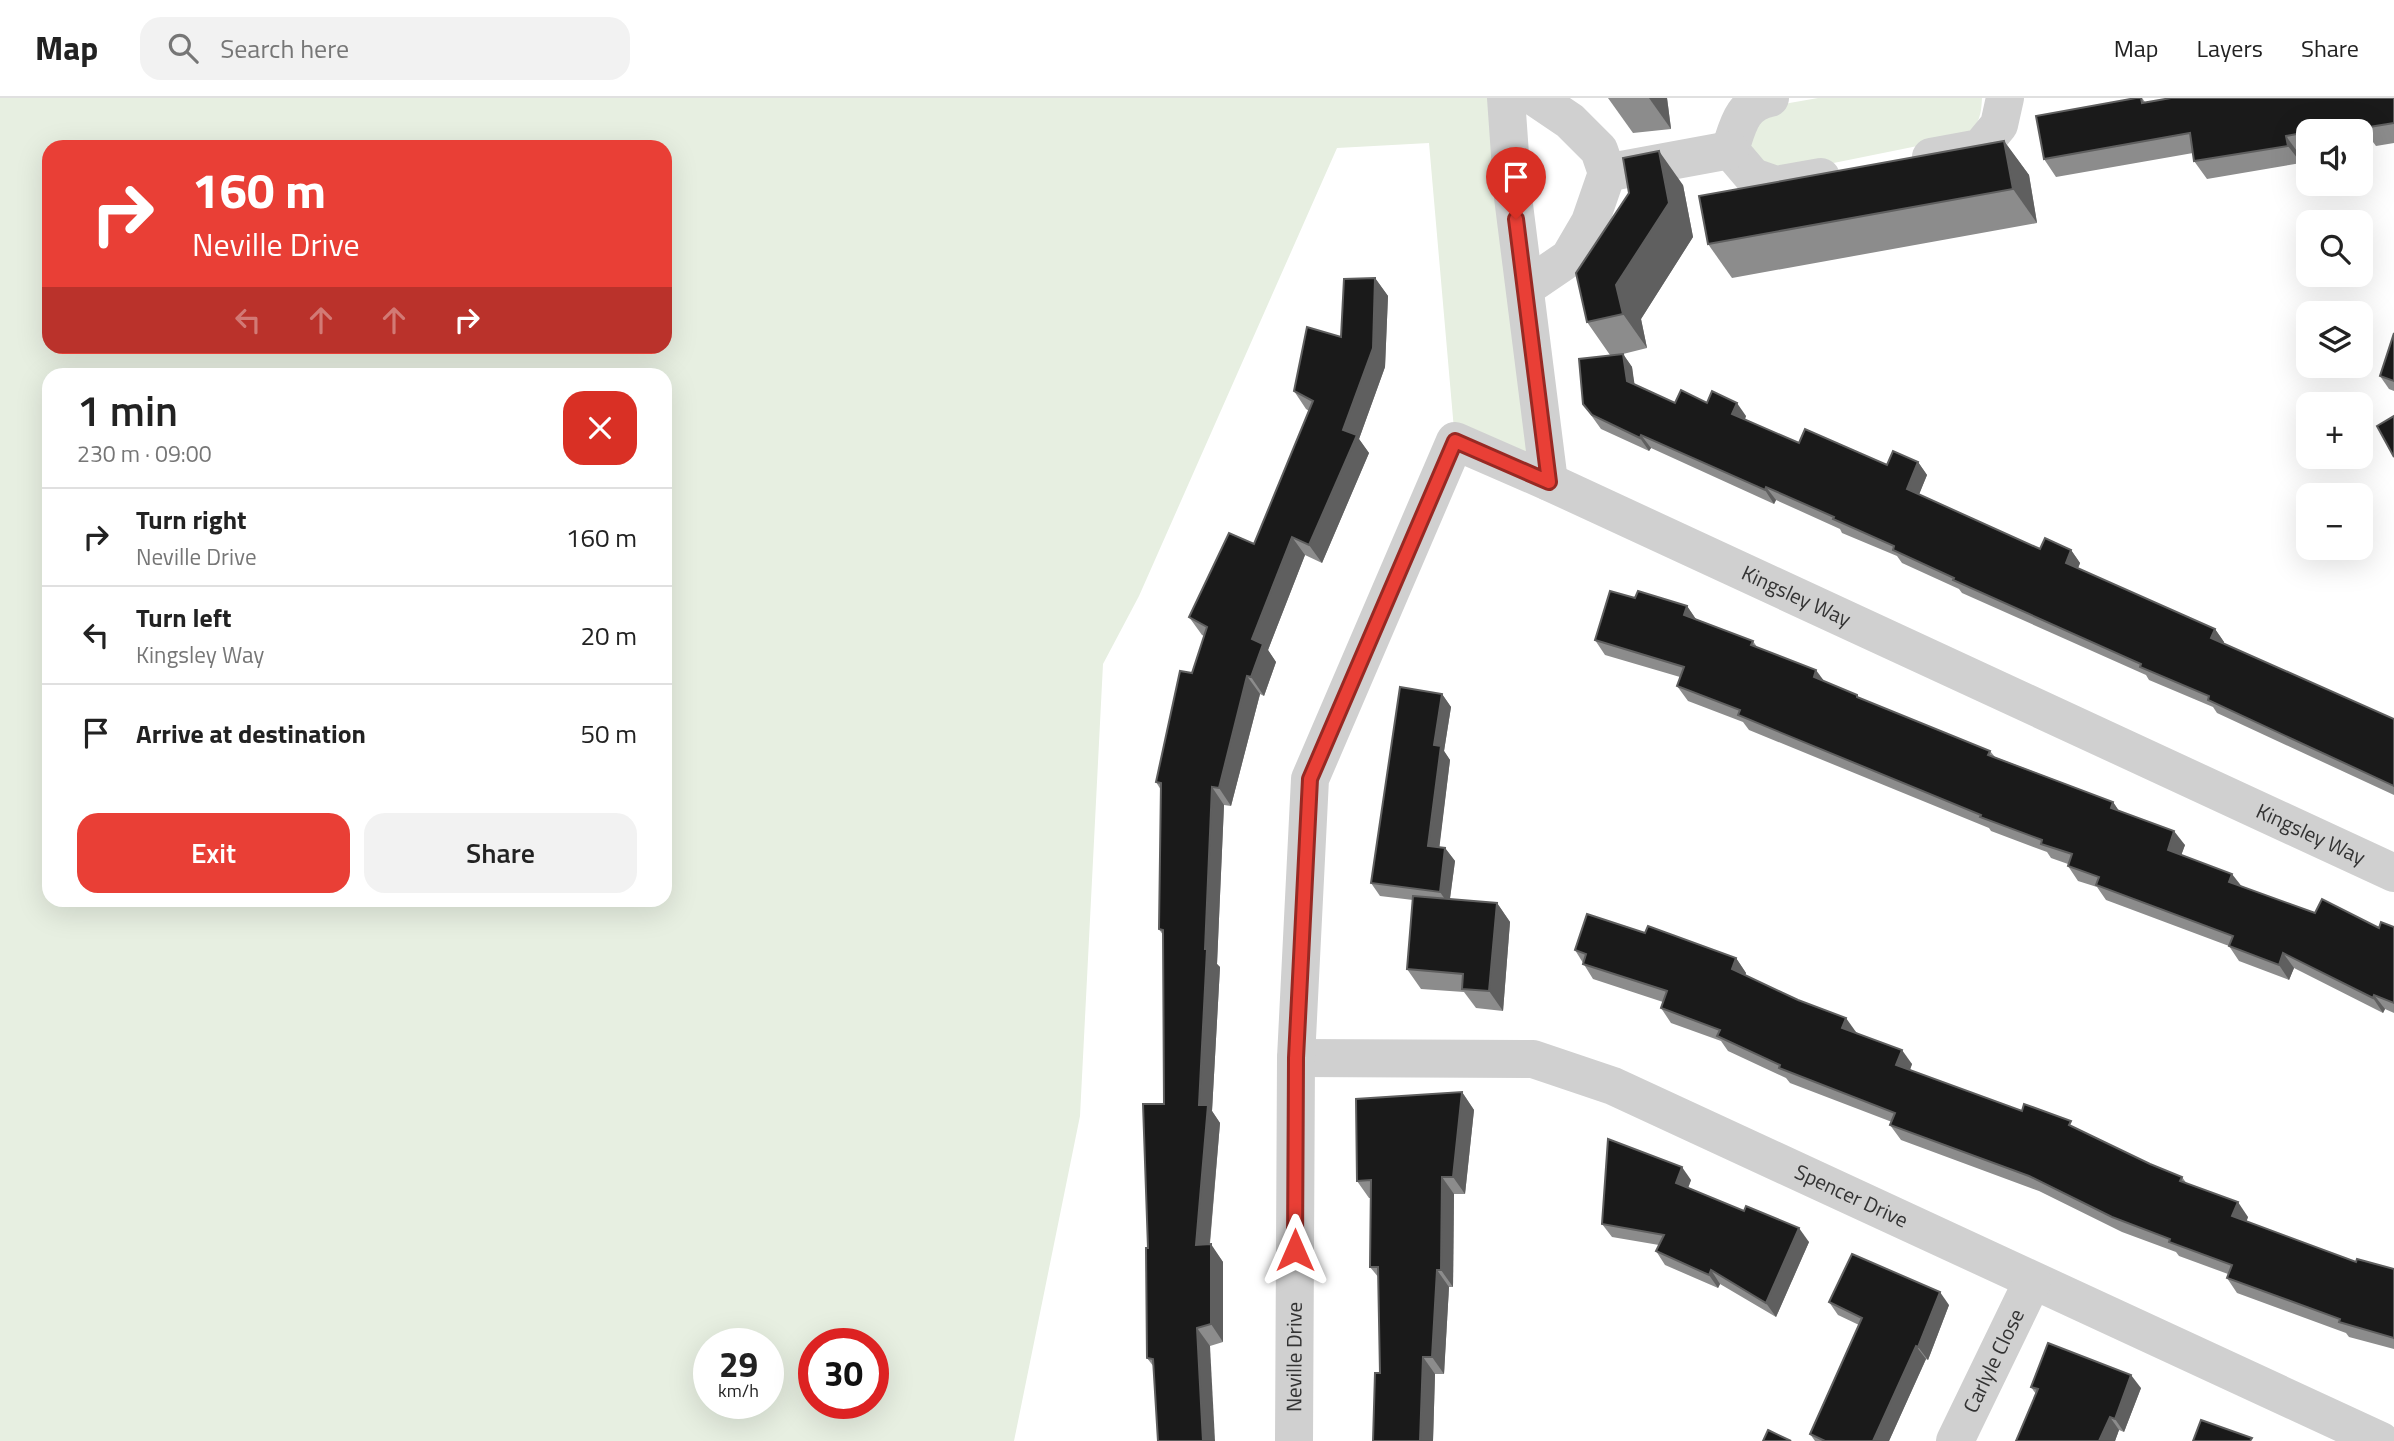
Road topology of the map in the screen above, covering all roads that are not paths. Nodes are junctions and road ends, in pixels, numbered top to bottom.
1 (1506, 98) edge
2 (1536, 98) edge
3 (1770, 98) edge
4 (2005, 98) edge
5 (1730, 150) junction
6 (1898, 163) edge
7 (1857, 170) edge
8 (1607, 173) junction
9 (1525, 288) junction
10 (1549, 482) junction
11 (2394, 873) edge
12 (1296, 1058) junction
13 (2032, 1282) junction
14 (1294, 1441) edge
15 (1955, 1441) edge
16 (2381, 1441) edge

1 - 9 street
2 - 8 street
3 - 5 street
4 - 6 street
5 - 7 street
5 - 8 street
8 - 9 street
9 - 10 street
10 - 11 street, Kingsley Way
10 - 12 street, Neville Drive
12 - 13 street, Spencer Drive
12 - 14 street, Neville Drive
13 - 15 street, Carlyle Close
13 - 16 street, Spencer Drive

